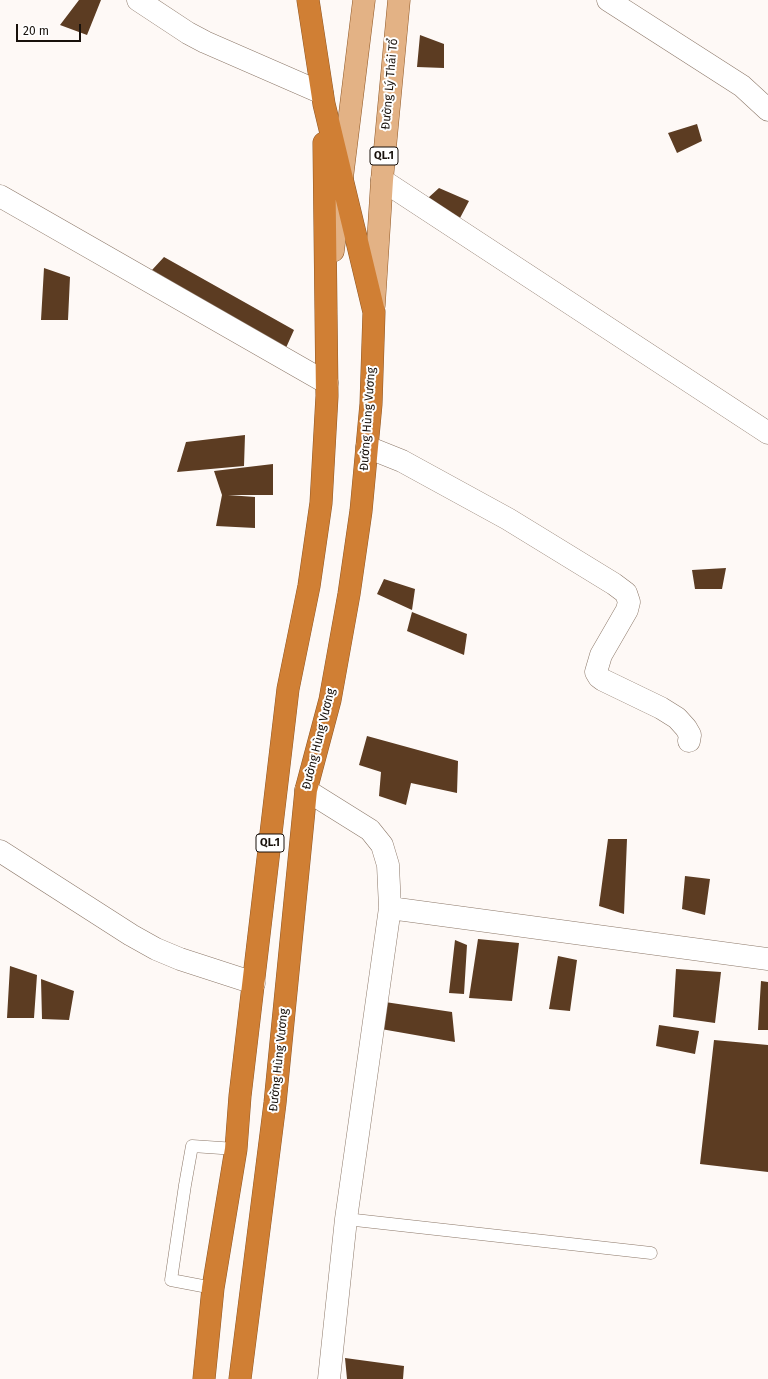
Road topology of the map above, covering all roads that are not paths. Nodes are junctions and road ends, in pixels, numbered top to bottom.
1 (138, 0) edge
2 (308, 0) edge
3 (364, 0) edge
4 (399, 0) edge
5 (617, 3) edge
6 (323, 98) junction
7 (768, 110) edge
8 (341, 174) junction
9 (382, 180) junction
10 (0, 196) edge
11 (327, 306) junction
12 (374, 312) junction
13 (327, 383) junction
14 (768, 433) edge
15 (367, 447) junction
16 (690, 741) dead end
17 (306, 790) junction
18 (0, 851) edge
19 (390, 908) junction
20 (768, 959) edge
21 (254, 983) junction
22 (240, 1096) junction
23 (275, 1103) junction
24 (236, 1149) junction
25 (346, 1219) junction
26 (650, 1253) dead end
27 (213, 1288) junction
28 (204, 1379) edge
29 (240, 1379) edge
30 (329, 1379) edge

1 - 6 street
2 - 6 highway, Đường Hùng Vương / QL.1
3 - 8 main road, QL.1
4 - 9 main road, Đường Lý Thái Tổ / QL.1
5 - 7 street
6 - 8 highway, Đường Hùng Vương / QL.1
6 - 11 highway, Đường Hùng Vương / QL.1
8 - 11 main road, QL.1
8 - 12 highway, Đường Hùng Vương / QL.1
9 - 12 main road, Đường Lý Thái Tổ / QL.1
9 - 14 street
10 - 13 street
11 - 13 highway, Đường Hùng Vương / QL.1
12 - 15 highway, Đường Hùng Vương / QL.1
13 - 21 highway, Đường Hùng Vương / QL.1
15 - 16 street
15 - 17 highway, Đường Hùng Vương / QL.1
17 - 19 street
17 - 23 highway, Đường Hùng Vương / QL.1
18 - 21 street
19 - 20 street
19 - 25 street
21 - 22 highway, Đường Hùng Vương / QL.1
22 - 23 highway
22 - 24 highway, Đường Hùng Vương / QL.1
23 - 29 highway, Đường Hùng Vương / QL.1
24 - 27 highway, Đường Hùng Vương / QL.1
24 - 27 lane
25 - 26 lane
25 - 30 street
27 - 28 highway, Đường Hùng Vương / QL.1

